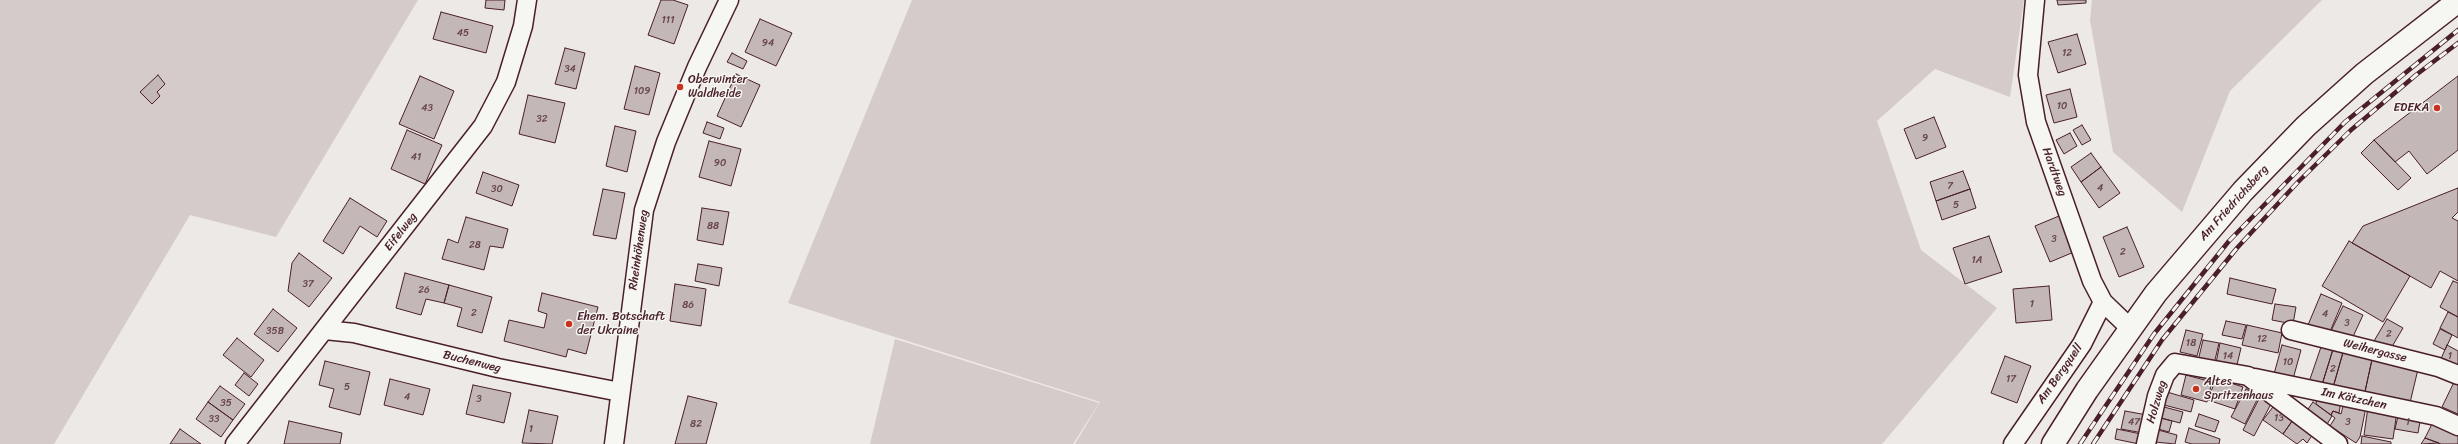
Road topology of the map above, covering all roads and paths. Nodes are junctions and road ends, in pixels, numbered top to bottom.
1 (527, 0) edge
2 (729, 0) edge
3 (2035, 0) edge
4 (2458, 1) edge
5 (2103, 302) junction
6 (2130, 328) junction
7 (325, 330) junction
8 (2291, 330) dead end
9 (2175, 362) joint
10 (2458, 375) edge
11 (2248, 376) junction
12 (620, 392) junction
13 (2458, 426) edge
14 (235, 444) edge
15 (614, 444) edge
16 (2013, 444) edge
17 (2053, 444) edge
18 (2146, 444) edge
19 (2338, 444) edge

1 - 7 street, Eifelweg
2 - 12 street, Rheinhöhenweg
3 - 5 street, Hardtweg
4 - 6 street, Am Friedrichsberg
5 - 6 street, Hardtweg
5 - 16 street, Am Bergquell
6 - 17 street, Am Friedrichsberg
7 - 12 street, Buchenweg
7 - 14 street, Eifelweg
8 - 10 street, Weihergasse
9 - 11 street, Im Kätzchen
9 - 18 street, Holzweg
11 - 13 street, Im Kätzchen
11 - 19 street
12 - 15 street, Rheinhöhenweg

